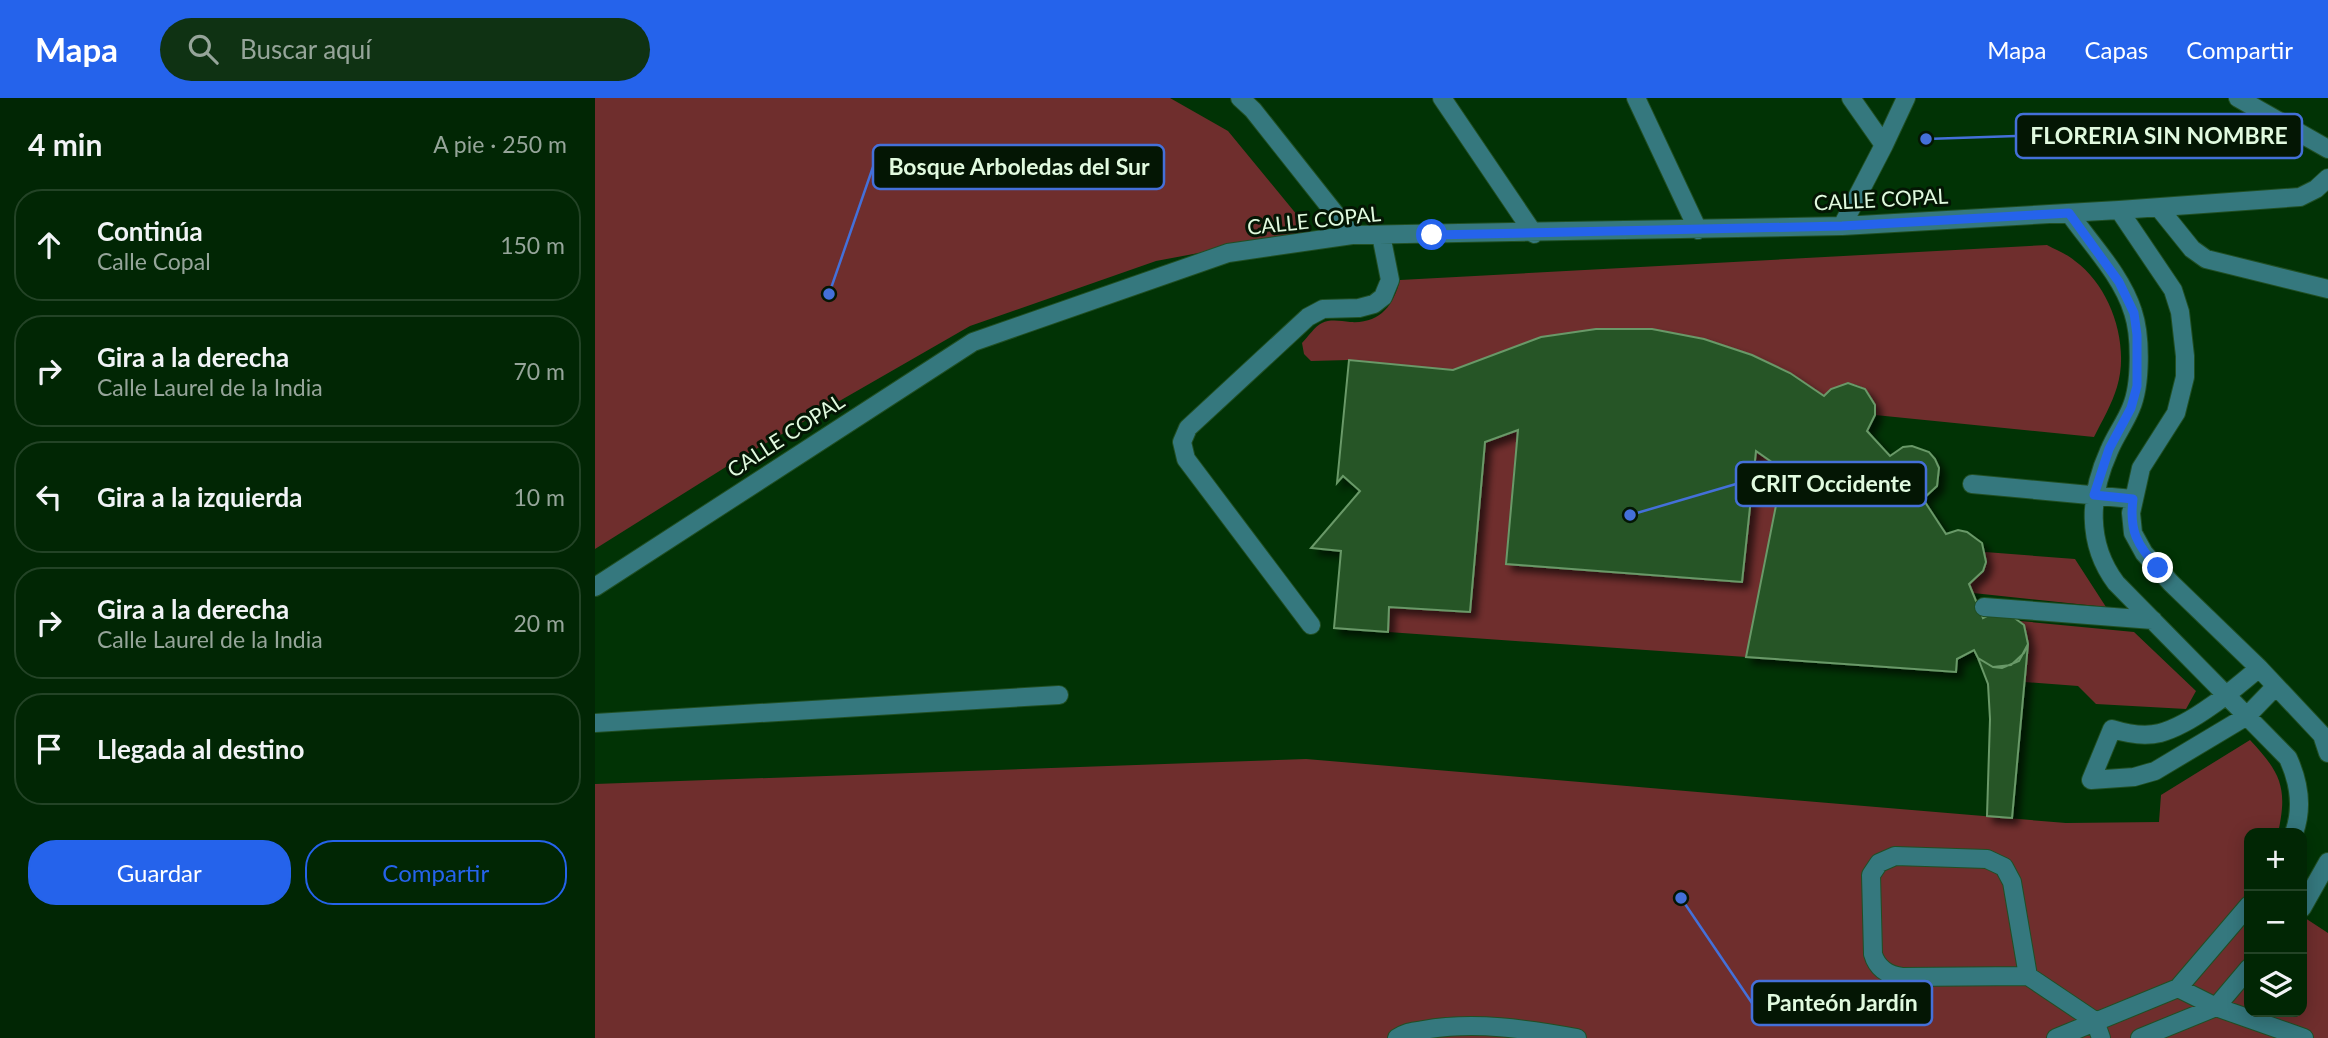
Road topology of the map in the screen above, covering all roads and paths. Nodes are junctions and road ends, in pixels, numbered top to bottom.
1 (1240, 98) edge
2 (1442, 98) edge
3 (1636, 98) edge
4 (1851, 98) edge
5 (1906, 98) edge
6 (2238, 98) edge
7 (1884, 145) junction
8 (2328, 149) edge
9 (2328, 178) edge
10 (2159, 208) junction
11 (2119, 211) junction
12 (2069, 213) junction
13 (1842, 226) junction
14 (1699, 230) junction
15 (1534, 234) junction
16 (1352, 235) junction
17 (1381, 235) junction
18 (2328, 289) edge
19 (1972, 484) dead end
20 (2094, 495) junction
21 (2133, 499) junction
22 (595, 587) edge
23 (1984, 607) dead end
24 (2153, 620) junction
25 (1311, 625) dead end
26 (2259, 668) junction
27 (2276, 686) junction
28 (1059, 695) dead end
29 (2227, 696) junction
30 (2248, 716) junction
31 (595, 723) edge
32 (2328, 753) edge
33 (2295, 828) edge
34 (2328, 862) edge
35 (2307, 899) edge
36 (2244, 911) edge
37 (2244, 974) edge
38 (2028, 976) junction
39 (2178, 988) junction
40 (2215, 1007) junction
41 (2098, 1030) edge
42 (1397, 1038) edge
43 (1577, 1038) edge
44 (2056, 1038) edge
45 (2140, 1038) edge
46 (2304, 1038) edge

1 - 16 street
2 - 15 street
3 - 14 street
4 - 7 street
5 - 7 street
6 - 8 street
7 - 13 street
9 - 10 street, CALLE COPAL
10 - 11 street, CALLE COPAL
10 - 18 street
11 - 12 street, CALLE COPAL
11 - 21 street
12 - 13 street, CALLE COPAL
12 - 20 street
13 - 14 street, CALLE COPAL
14 - 15 street, CALLE COPAL
15 - 17 street, CALLE COPAL
16 - 17 street, CALLE COPAL
16 - 22 street, CALLE COPAL
17 - 25 street
19 - 20 street
20 - 21 street
20 - 24 street
21 - 26 street
23 - 24 street
24 - 29 street
26 - 27 street
26 - 29 street
27 - 30 street
27 - 32 street
28 - 31 street
29 - 30 street
29 - 30 street
30 - 33 street
34 - 35 street
36 - 39 street
37 - 40 street
38 - 38 street
38 - 41 street
39 - 40 street
39 - 41 street
40 - 45 street
40 - 46 street
41 - 44 street
42 - 43 street

